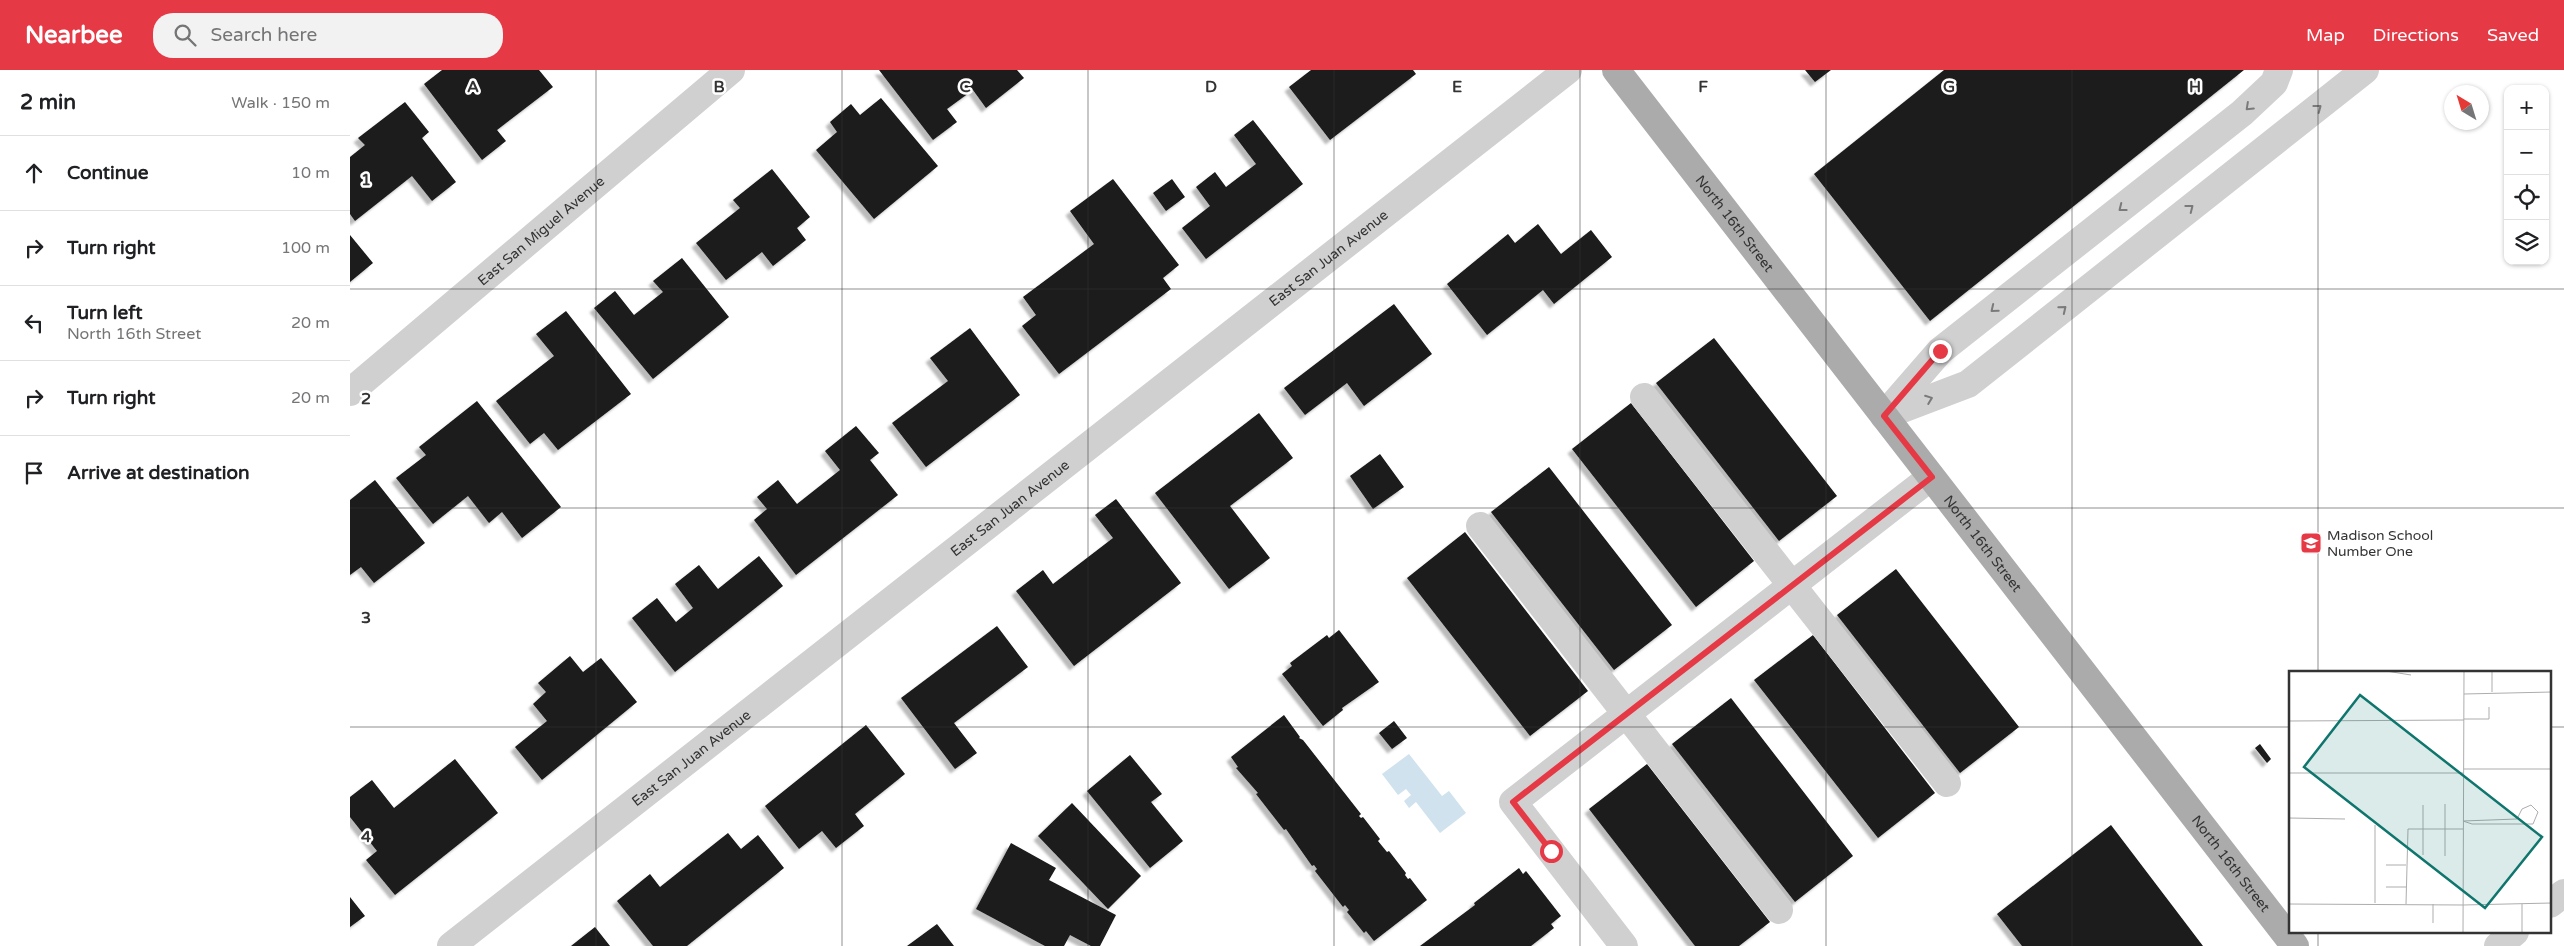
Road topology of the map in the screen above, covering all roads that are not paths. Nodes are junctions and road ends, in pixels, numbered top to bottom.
1 (731, 70) edge
2 (1568, 70) edge
3 (1616, 70) edge
4 (2279, 70) edge
5 (2365, 70) edge
6 (2227, 124) junction
7 (2259, 153) junction
8 (350, 392) edge
9 (1644, 397) dead end
10 (1884, 416) junction
11 (1932, 477) junction
12 (1480, 526) dead end
13 (1792, 586) junction
14 (1627, 714) junction
15 (1947, 783) dead end
16 (2564, 893) edge
17 (2552, 902) edge
18 (1779, 910) dead end
19 (2513, 934) edge
20 (451, 946) edge
21 (1624, 946) edge
22 (2295, 946) edge
23 (2498, 946) edge

1 - 8 street, East San Miguel Avenue
2 - 20 street, East San Juan Avenue
3 - 10 main road, North 16th Street
4 -> 6 street
7 -> 5 street
6 - 7 street
6 -> 10 street
10 -> 7 street
9 - 13 street
10 - 11 main road, North 16th Street
11 - 13 street
11 - 22 main road, North 16th Street
12 - 14 street
13 - 14 street
13 - 15 street
14 - 18 street
14 - 21 street
16 - 17 street
19 - 23 street

